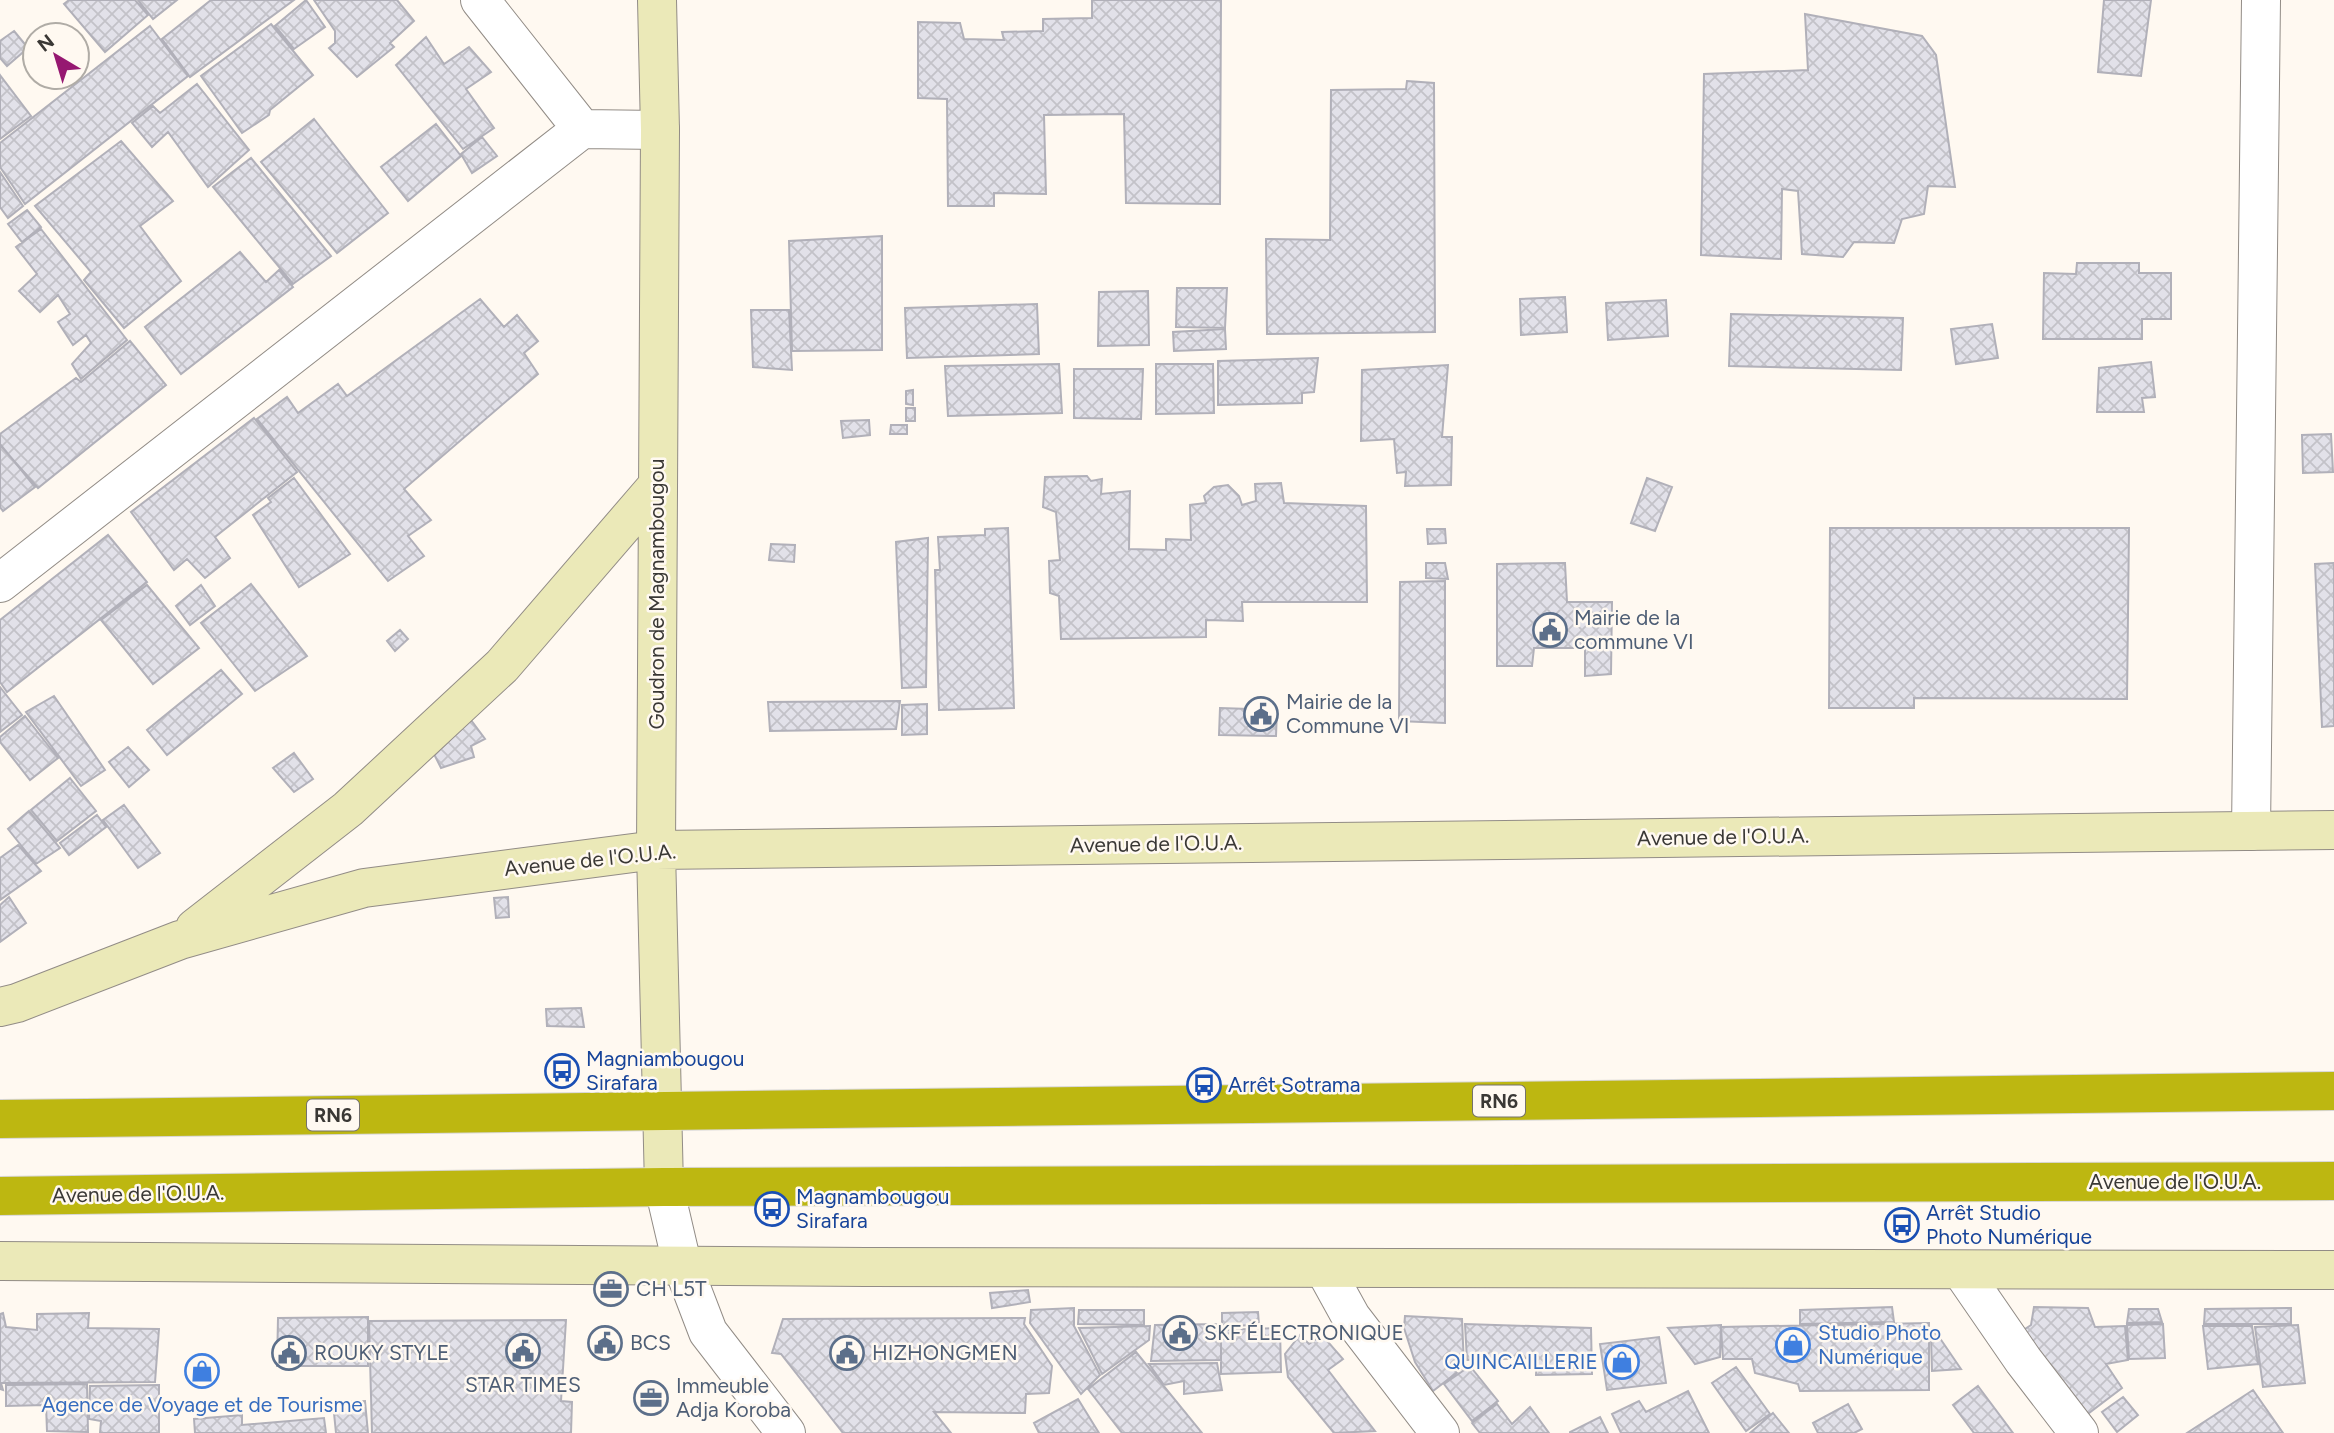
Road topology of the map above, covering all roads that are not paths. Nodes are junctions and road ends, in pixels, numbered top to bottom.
1 (480, 0) edge
2 (657, 0) edge
3 (2261, 0) edge
4 (582, 129) junction
5 (660, 130) junction
6 (658, 485) junction
7 (0, 583) edge
8 (2334, 830) edge
9 (2251, 831) junction
10 (656, 850) junction
11 (180, 940) junction
12 (0, 1007) edge
13 (2334, 1091) edge
14 (663, 1111) junction
15 (0, 1119) edge
16 (2334, 1181) edge
17 (664, 1187) junction
18 (0, 1196) edge
19 (0, 1261) edge
20 (682, 1264) junction
21 (1324, 1268) junction
22 (1961, 1270) junction
23 (2334, 1270) edge
24 (786, 1433) edge
25 (1440, 1433) edge
26 (2079, 1433) edge

1 - 4 street
2 - 5 street, Goudron de Magnambougou
3 - 9 street
4 - 5 street
4 - 7 street
5 - 6 street, Goudron de Magnambougou
6 - 10 street, Goudron de Magnambougou
6 - 11 street
8 - 9 street, Avenue de l'O.U.A.
9 - 10 street, Avenue de l'O.U.A.
10 - 11 street, Avenue de l'O.U.A.
10 - 14 street, Goudron de Magnambougou
11 - 12 street, Avenue de l'O.U.A.
13 - 14 highway, RN6
14 - 15 highway, RN6
14 - 17 street, Goudron de Magnambougou
16 - 17 highway, Avenue de l'O.U.A.
17 - 18 highway, Avenue de l'O.U.A.
17 - 20 street
19 - 20 street
20 - 21 street
20 - 24 street
21 - 22 street
21 - 25 street
22 - 23 street
22 - 26 street

